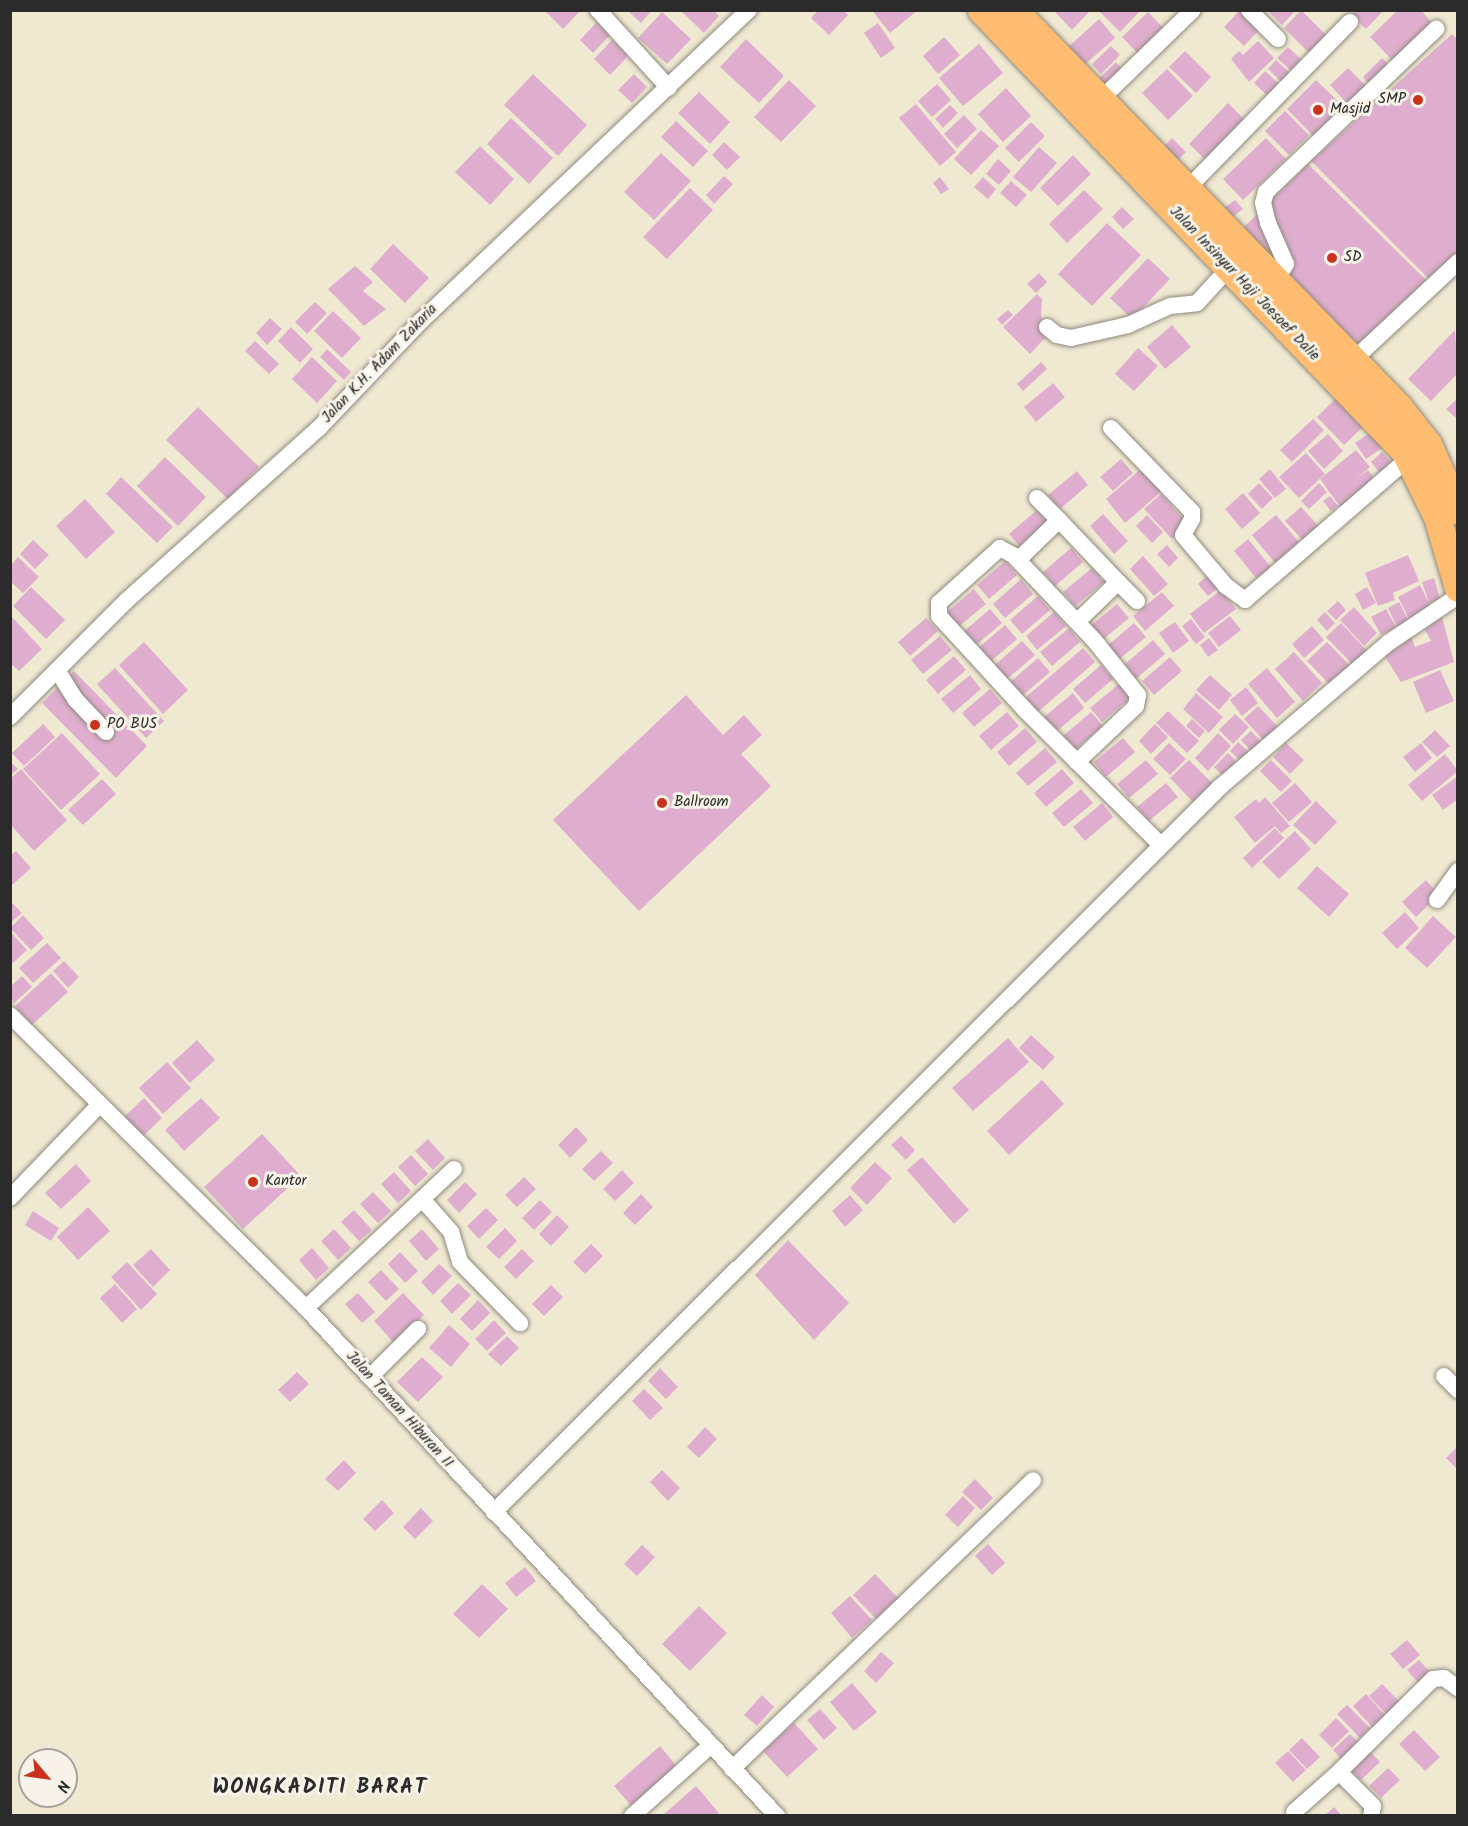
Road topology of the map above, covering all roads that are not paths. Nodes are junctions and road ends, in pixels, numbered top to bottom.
1 (598, 10) edge
2 (749, 10) edge
3 (981, 10) edge
4 (1014, 10) edge
5 (1193, 10) edge
6 (1250, 10) edge
7 (1350, 22) dead end
8 (1436, 29) dead end
9 (1278, 39) dead end
10 (669, 88) junction
11 (1100, 100) junction
12 (1188, 188) junction
13 (1458, 262) edge
14 (1229, 268) junction
15 (1276, 281) junction
16 (1047, 327) dead end
17 (1354, 361) junction
18 (1332, 375) junction
19 (1111, 428) dead end
20 (1409, 458) junction
21 (1037, 498) dead end
22 (1458, 511) edge
23 (1059, 520) junction
24 (1018, 560) junction
25 (1118, 582) junction
26 (1458, 588) edge
27 (1458, 596) edge
28 (1137, 601) dead end
29 (1077, 622) junction
30 (57, 670) junction
31 (10, 717) edge
32 (106, 732) dead end
33 (1077, 762) junction
34 (1160, 844) junction
35 (1458, 871) edge
36 (1437, 900) dead end
37 (10, 1015) edge
38 (100, 1104) junction
39 (454, 1169) dead end
40 (10, 1198) edge
41 (423, 1200) junction
42 (306, 1308) junction
43 (520, 1323) dead end
44 (418, 1329) dead end
45 (1444, 1376) dead end
46 (370, 1377) junction
47 (1458, 1390) edge
48 (1033, 1480) dead end
49 (494, 1512) junction
50 (1458, 1689) edge
51 (710, 1746) junction
52 (732, 1769) junction
53 (1338, 1772) junction
54 (1294, 1812) dead end
55 (632, 1815) edge
56 (777, 1815) edge
57 (1371, 1815) edge

1 - 10 street
2 - 10 street, Jalan K.H. Adam Zakaria
3 - 14 main road, Jalan Insinyur Haji Joesoef Dalie
4 - 11 main road, Jalan Insinyur Haji Joesoef Dalie
5 - 11 street
6 - 9 street
7 - 12 street
8 - 15 street
10 - 30 street, Jalan K.H. Adam Zakaria
11 - 12 main road, Jalan Insinyur Haji Joesoef Dalie
12 - 15 main road, Jalan Insinyur Haji Joesoef Dalie
13 - 17 street
14 - 16 street
14 - 18 main road, Jalan Insinyur Haji Joesoef Dalie
15 - 17 main road, Jalan Insinyur Haji Joesoef Dalie
17 - 18 street
17 - 22 main road, Jalan Insinyur Haji Joesoef Dalie
18 - 20 main road, Jalan Insinyur Haji Joesoef Dalie
19 - 20 street
20 - 26 main road, Jalan Insinyur Haji Joesoef Dalie
21 - 23 street
23 - 24 street
23 - 25 street
24 - 29 street
24 - 33 street
25 - 28 street
25 - 29 street
27 - 34 street
29 - 33 street
30 - 31 street, Jalan K.H. Adam Zakaria
30 - 32 street
33 - 34 street
34 - 49 street
35 - 36 street
37 - 38 street, Jalan Taman Hiburan II
38 - 40 street
38 - 42 street, Jalan Taman Hiburan II
39 - 41 street
41 - 42 street
41 - 43 street
42 - 46 street, Jalan Taman Hiburan II
44 - 46 street
45 - 47 street
46 - 49 street, Jalan Taman Hiburan II
48 - 52 street
49 - 51 street, Jalan Taman Hiburan II
50 - 53 street
51 - 52 street, Jalan Taman Hiburan II
51 - 55 street
52 - 56 street, Jalan Taman Hiburan II
53 - 54 street
53 - 57 street

